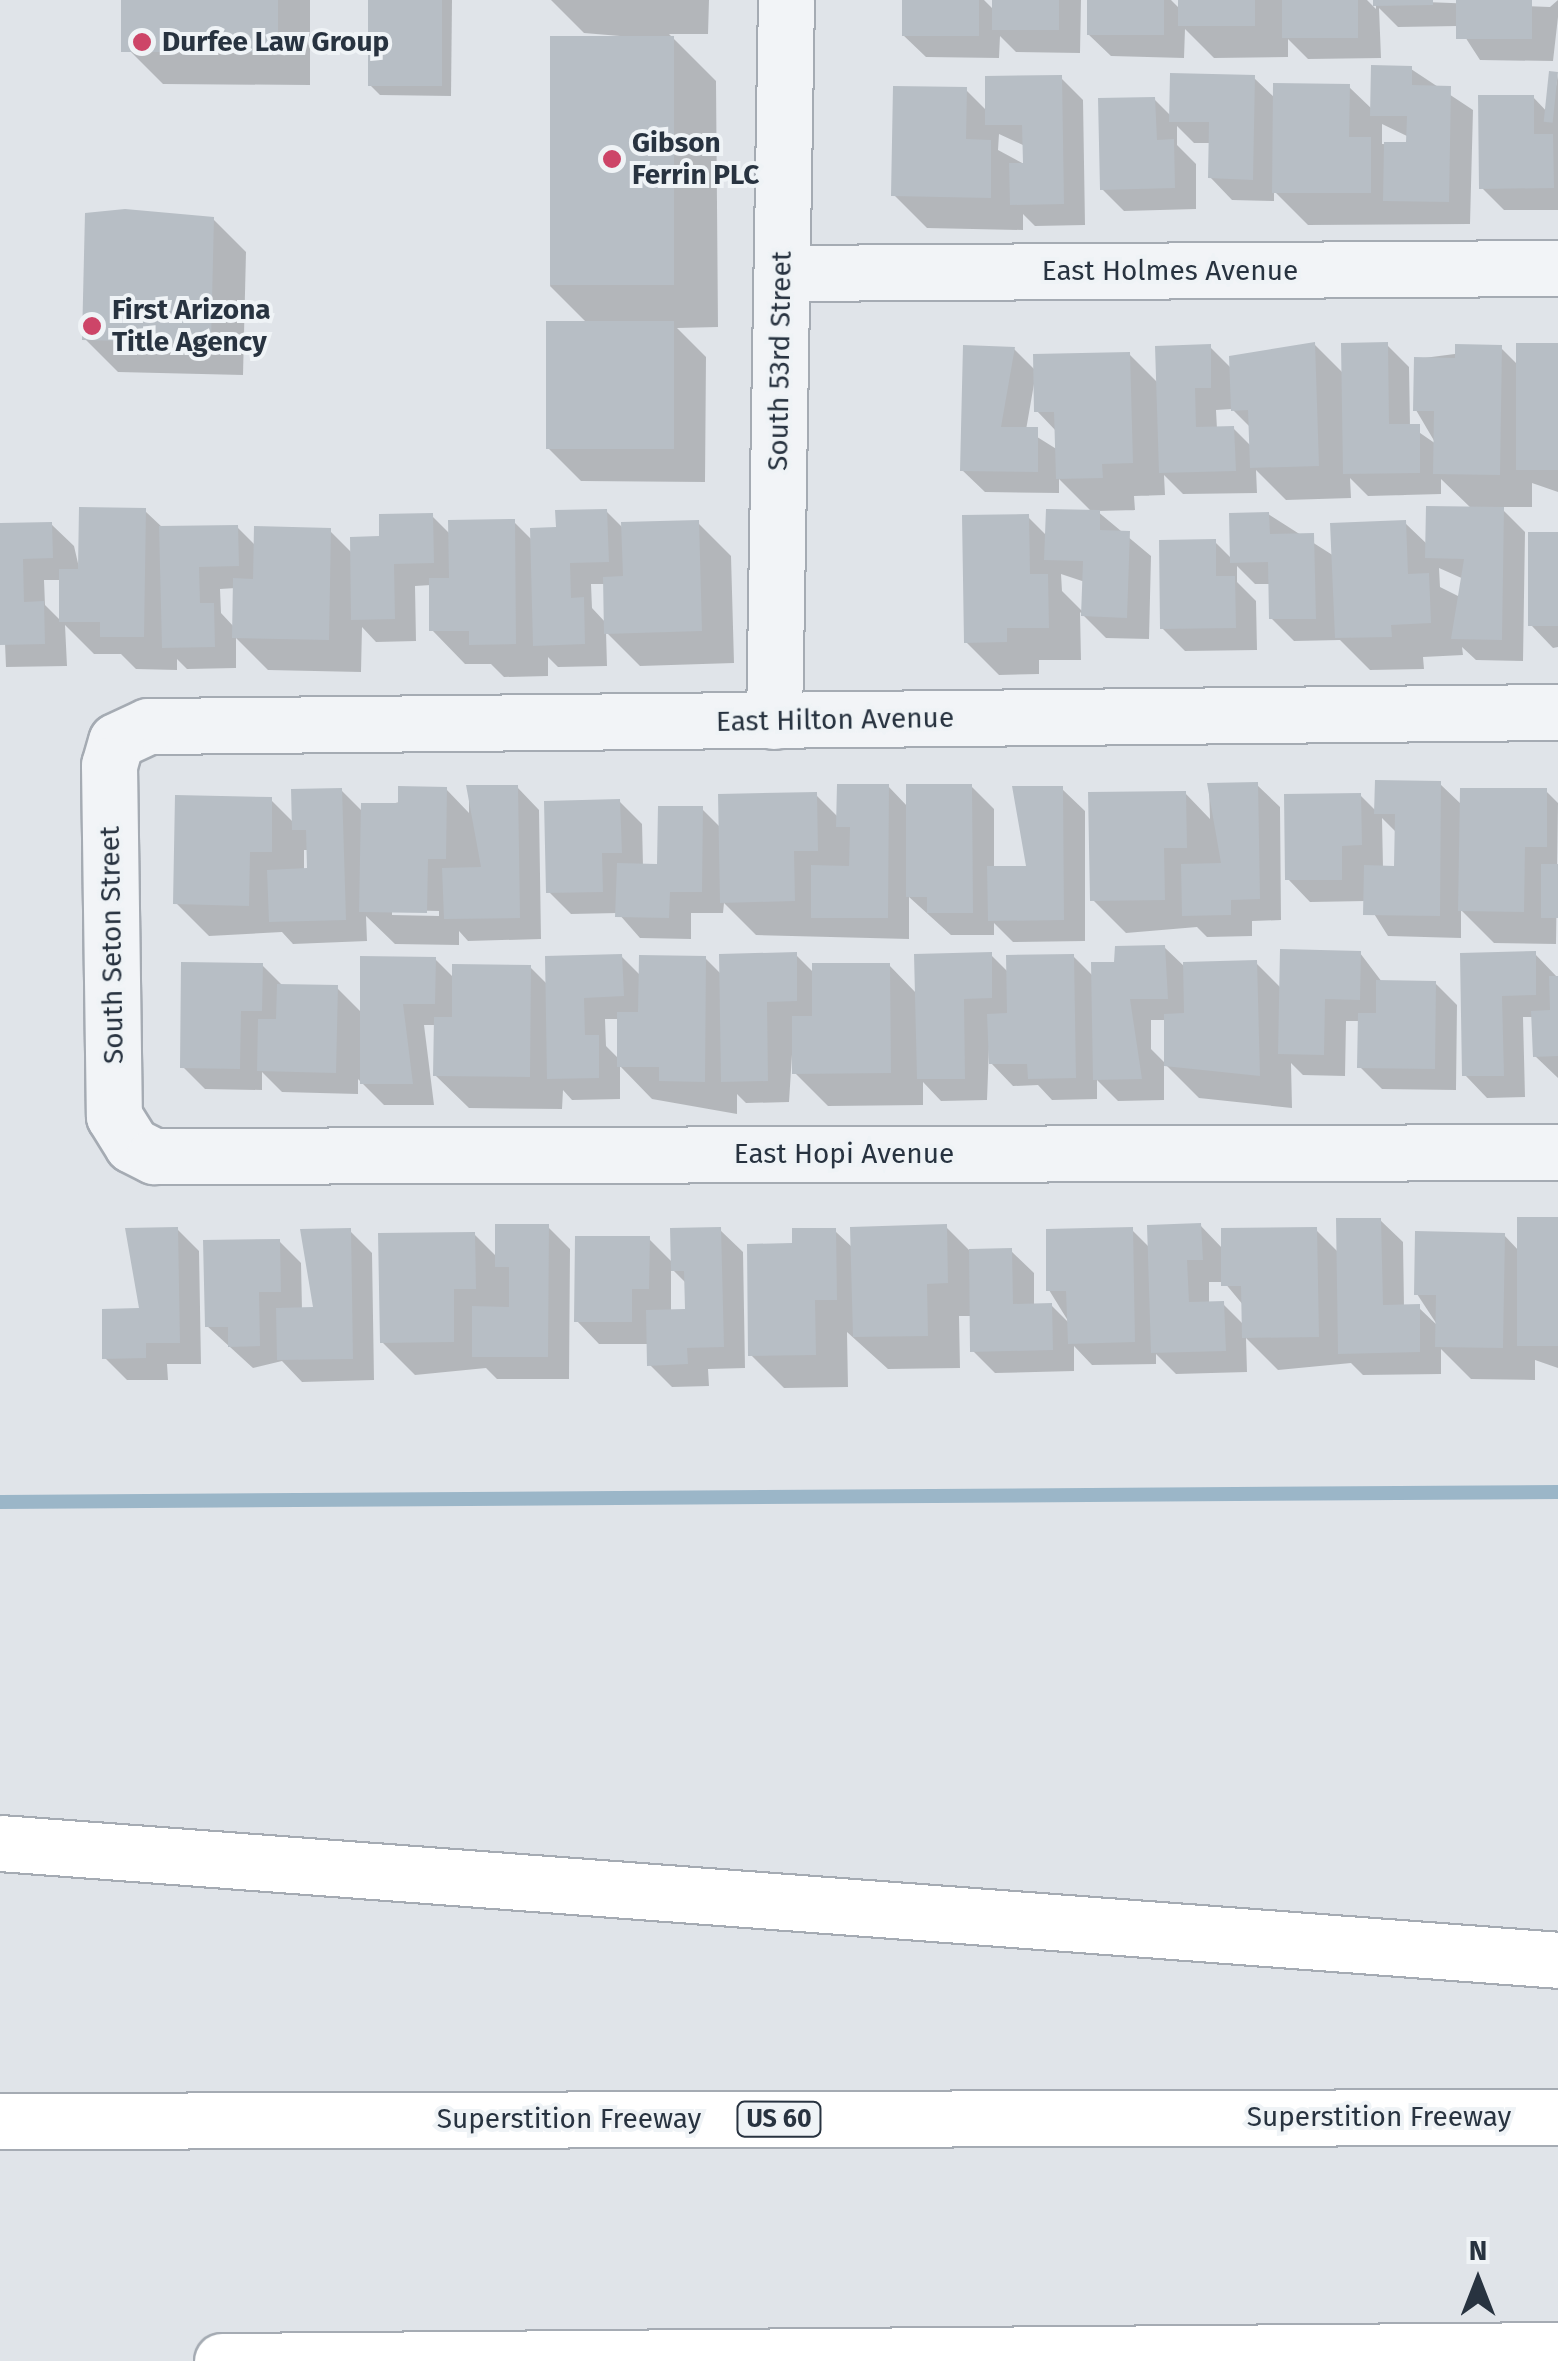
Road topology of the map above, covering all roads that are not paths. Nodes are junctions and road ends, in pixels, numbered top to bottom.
1 (786, 0) edge
2 (1558, 268) edge
3 (782, 272) junction
4 (1558, 712) edge
5 (774, 721) junction
6 (116, 740) joint
7 (132, 1145) joint
8 (1558, 1152) edge
9 (0, 1843) edge
10 (1558, 1960) edge
11 (1558, 2117) edge
12 (0, 2121) edge
13 (1558, 2350) edge
14 (222, 2361) edge

1 - 3 street, South 53rd Street
2 - 3 street, East Holmes Avenue
3 - 5 street, South 53rd Street
4 - 5 street, East Hilton Avenue
5 - 6 street, East Hilton Avenue
6 - 7 street, South Seton Street
7 - 8 street, East Hopi Avenue
9 - 10 highway
11 - 12 highway, Superstition Freeway / US 60
13 - 14 highway

